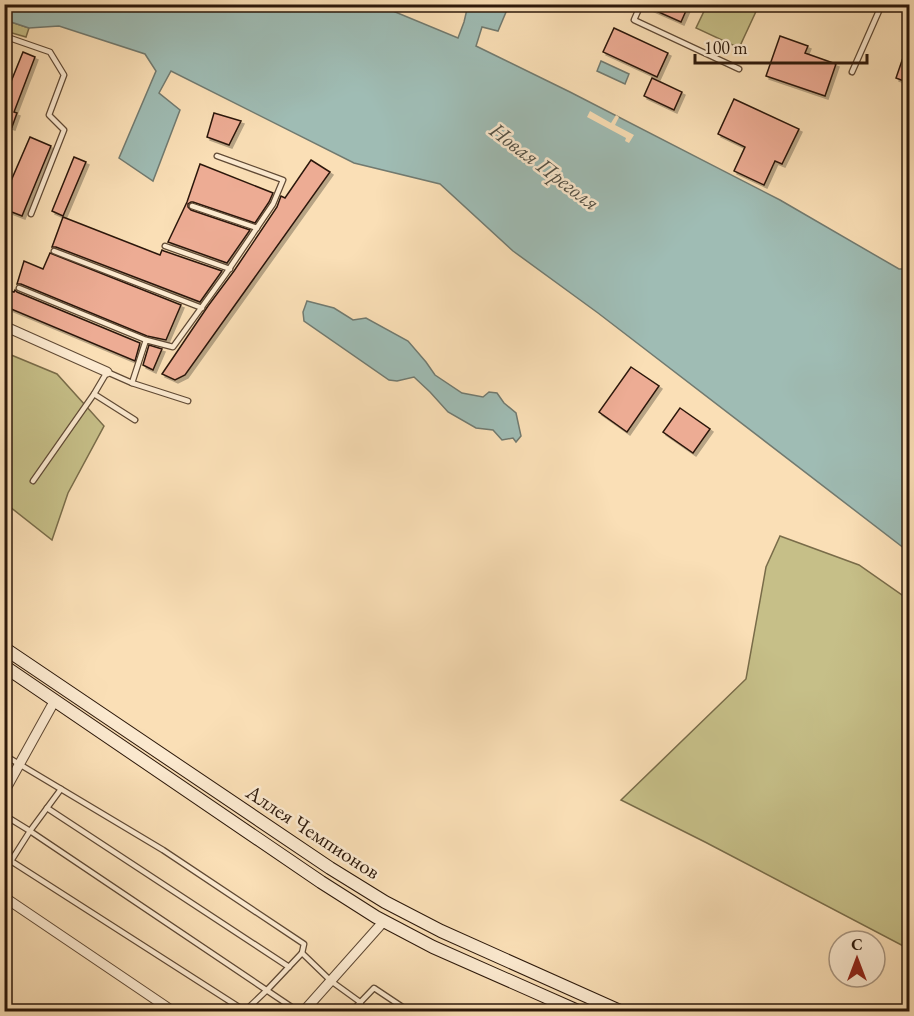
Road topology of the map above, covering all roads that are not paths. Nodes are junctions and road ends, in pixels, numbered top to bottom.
1 (641, 4) edge
2 (882, 4) edge
3 (4, 36) edge
4 (739, 69) dead end
5 (852, 72) dead end
6 (217, 156) dead end
7 (192, 206) dead end
8 (31, 214) dead end
9 (257, 228) junction
10 (165, 246) dead end
11 (54, 251) dead end
12 (230, 269) junction
13 (19, 288) dead end
14 (201, 308) junction
15 (4, 326) edge
16 (146, 340) junction
17 (107, 372) junction
18 (132, 383) junction
19 (94, 394) junction
20 (188, 401) dead end
21 (135, 420) dead end
22 (33, 481) dead end
23 (4, 648) edge
24 (4, 666) edge
25 (55, 700) junction
26 (4, 755) edge
27 (20, 764) junction
28 (61, 789) junction
29 (4, 792) edge
30 (47, 808) junction
31 (4, 815) edge
32 (30, 831) junction
33 (4, 897) edge
34 (384, 921) junction
35 (302, 953) junction
36 (289, 967) junction
37 (331, 981) junction
38 (268, 989) junction
39 (360, 1002) junction
40 (174, 1011) edge
41 (301, 1011) edge
42 (351, 1011) edge
43 (363, 1011) edge
44 (410, 1011) edge
45 (580, 1011) edge
46 (622, 1011) edge

1 - 4 lane
2 - 5 lane
3 - 8 lane
6 - 9 lane
7 - 9 lane
9 - 12 lane
10 - 12 lane
11 - 14 lane
12 - 14 lane
13 - 16 lane
14 - 16 lane
15 - 17 street
16 - 18 lane
17 - 18 lane
17 - 19 lane
18 - 20 lane
19 - 21 lane
19 - 22 lane
23 - 46 main road, Аллея Чемпионов
24 - 25 main road, Аллея Чемпионов
25 - 27 street
25 - 34 main road, Аллея Чемпионов
26 - 27 lane
27 - 28 lane
27 - 29 street
28 - 30 lane
28 - 35 lane
30 - 32 lane
30 - 36 lane
31 - 32 lane
32 - 38 lane
32 - 38 lane
33 - 40 street
34 - 37 street
34 - 45 main road, Аллея Чемпионов
35 - 36 lane
35 - 37 lane
36 - 38 lane
37 - 39 lane
37 - 41 street
38 - 41 lane
39 - 42 lane
39 - 43 lane
39 - 44 lane

